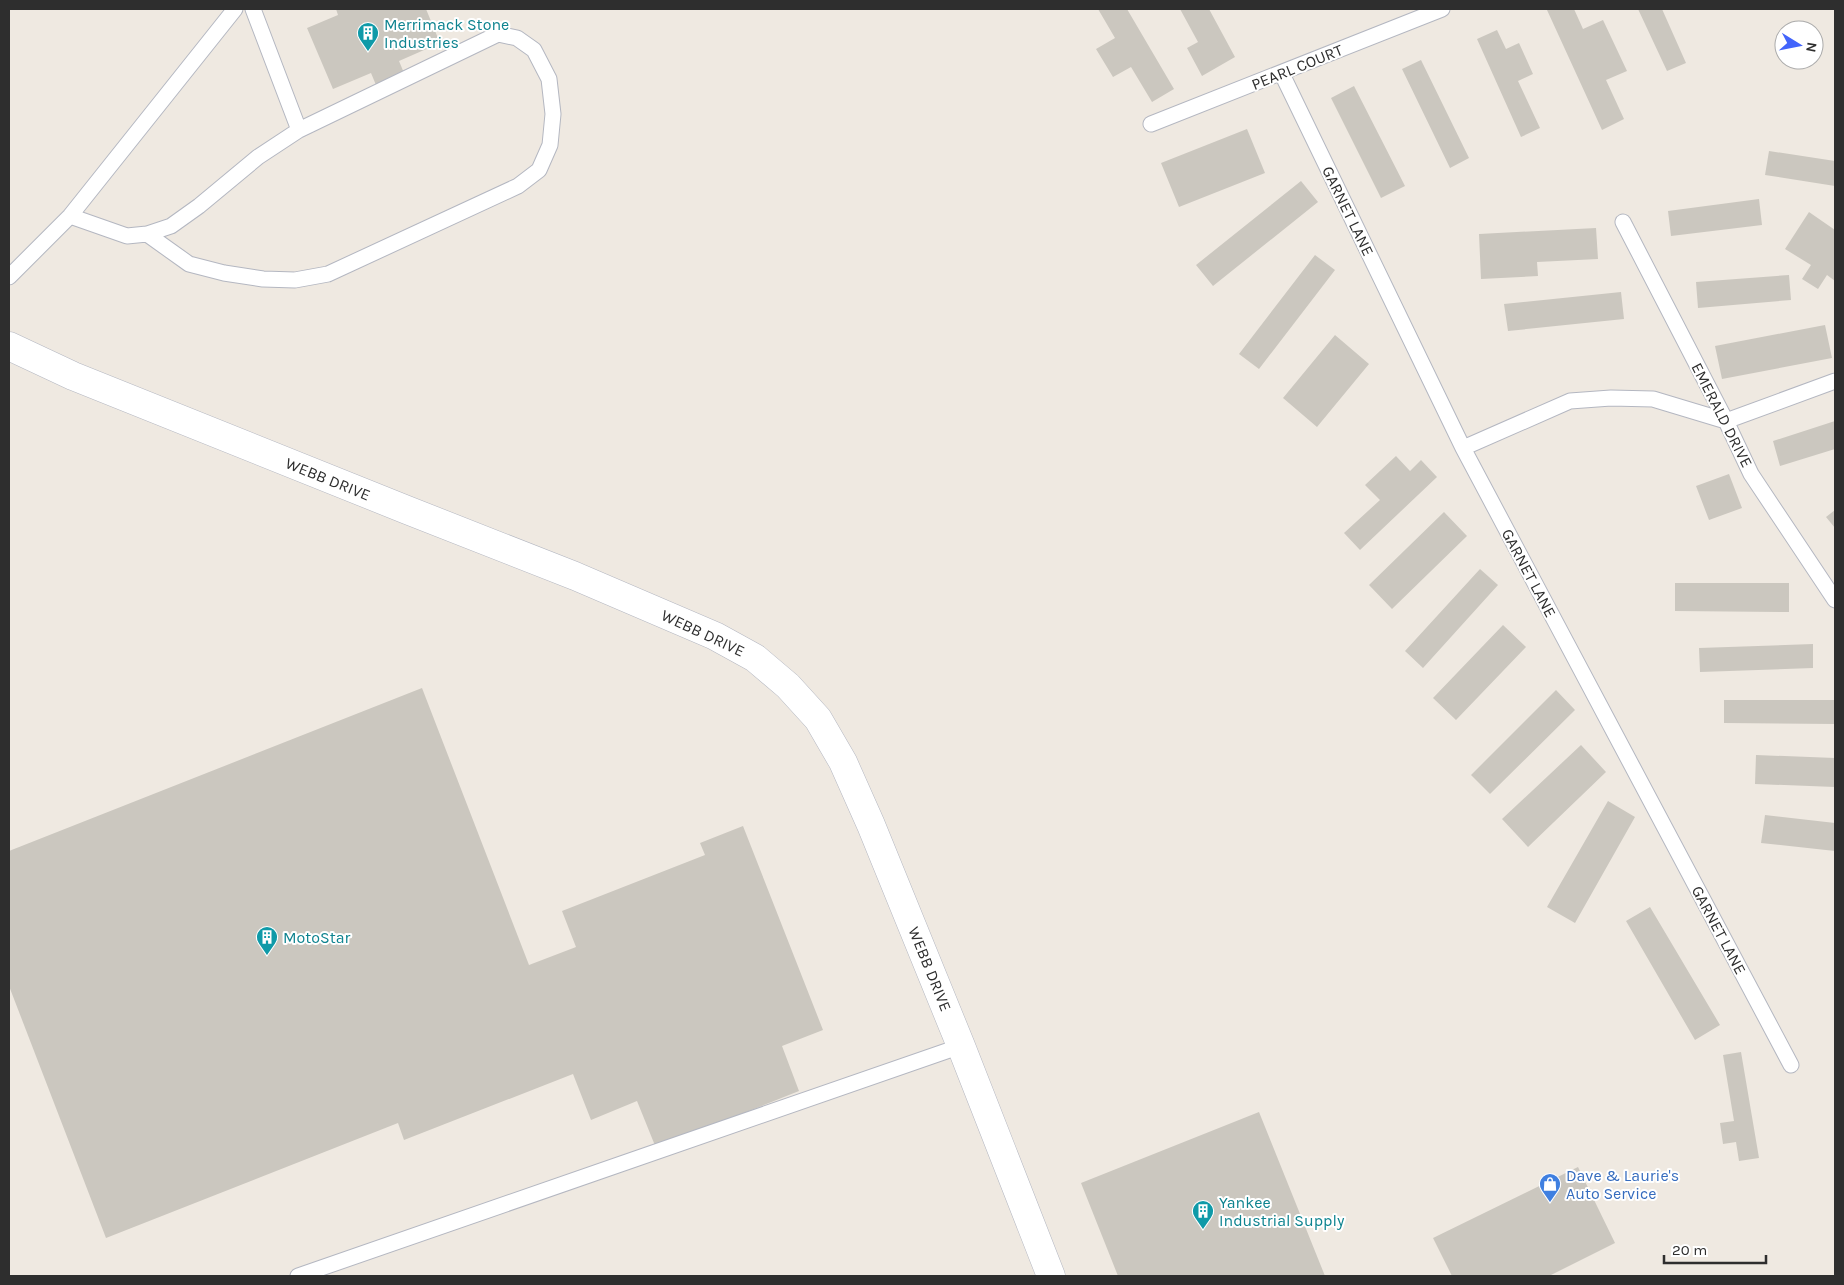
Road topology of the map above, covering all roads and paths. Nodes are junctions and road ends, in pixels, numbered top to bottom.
1 (235, 9) edge
2 (253, 9) edge
3 (1442, 9) edge
4 (1282, 74) junction
5 (1151, 124) dead end
6 (300, 130) junction
7 (70, 216) junction
8 (1623, 222) dead end
9 (147, 234) junction
10 (9, 277) edge
11 (9, 346) edge
12 (1835, 381) edge
13 (1726, 421) junction
14 (1463, 448) junction
15 (1835, 600) edge
16 (961, 1046) junction
17 (1791, 1065) dead end
18 (298, 1276) edge
19 (1051, 1276) edge

1 - 7 lane
2 - 6 lane
3 - 4 lane, PEARL COURT
4 - 5 lane, PEARL COURT
4 - 14 lane, GARNET LANE
6 - 9 lane
6 - 9 lane
7 - 9 lane
7 - 10 lane
8 - 13 lane, EMERALD DRIVE
11 - 16 street, WEBB DRIVE
12 - 13 lane
13 - 14 lane
13 - 15 lane, EMERALD DRIVE
14 - 17 lane, GARNET LANE
16 - 18 lane
16 - 19 street, WEBB DRIVE

